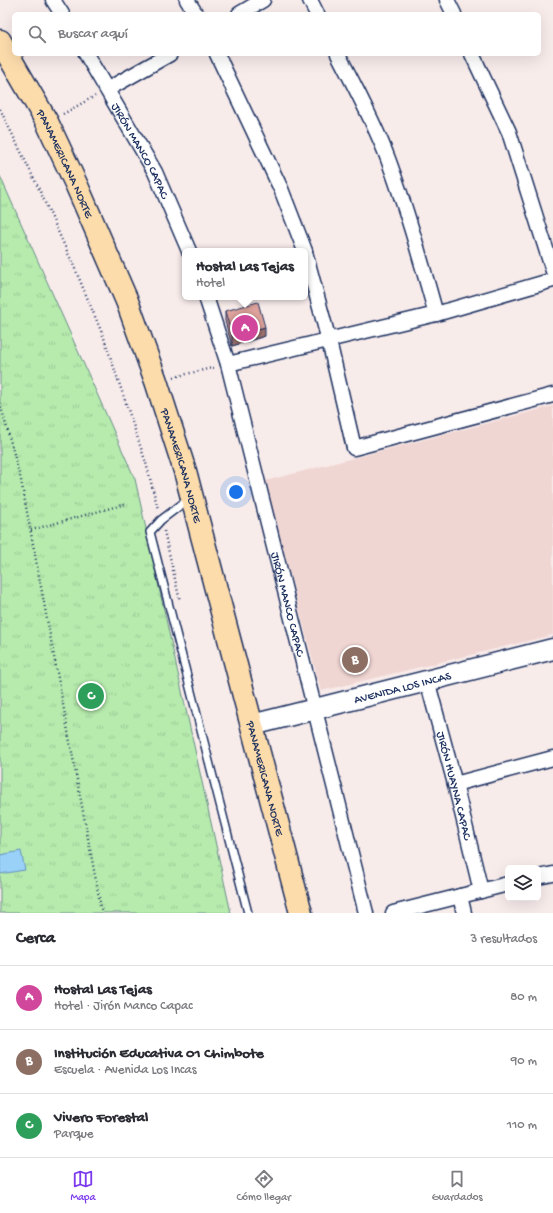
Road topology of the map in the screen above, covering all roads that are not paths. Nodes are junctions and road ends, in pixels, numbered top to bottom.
1 (53, 0) edge
2 (187, 0) edge
3 (263, 0) edge
4 (310, 0) edge
5 (447, 0) edge
6 (61, 12) edge
7 (195, 12) edge
8 (242, 12) edge
9 (316, 12) edge
10 (453, 12) edge
11 (0, 41) edge
12 (87, 56) edge
13 (166, 56) edge
14 (218, 56) edge
15 (339, 56) edge
16 (473, 56) edge
17 (108, 89) junction
18 (189, 248) edge
19 (303, 248) edge
20 (308, 263) edge
21 (553, 271) edge
22 (553, 280) edge
23 (207, 300) edge
24 (436, 314) junction
25 (329, 340) junction
26 (228, 364) junction
27 (553, 395) edge
28 (192, 497) junction
29 (553, 649) edge
30 (427, 680) junction
31 (314, 710) junction
32 (252, 725) junction
33 (553, 758) edge
34 (455, 784) junction
35 (553, 874) edge
36 (541, 876) edge
37 (505, 885) edge
38 (481, 891) junction
39 (460, 896) junction
40 (248, 913) edge
41 (301, 913) edge
42 (366, 913) edge
43 (393, 913) edge
44 (464, 913) edge

1 - 6 street
2 - 7 street
3 - 8 street
4 - 9 street
5 - 10 street
11 - 28 highway, PANAMERICANA NORTE
12 - 17 street, JIRÓN MANCO CAPAC
13 - 17 street
14 - 19 street
15 - 24 street
16 - 21 street
17 - 18 street, JIRÓN MANCO CAPAC
20 - 25 street
22 - 24 street
23 - 26 street, JIRÓN MANCO CAPAC
24 - 25 street
25 - 26 street
25 - 27 street
26 - 31 street, JIRÓN MANCO CAPAC
28 - 32 highway, PANAMERICANA NORTE
28 - 40 lane
29 - 30 street, AVENIDA LOS INCAS
30 - 31 street, AVENIDA LOS INCAS
30 - 34 street, JIRÓN HUAYNA CAPAC
31 - 32 street, AVENIDA LOS INCAS
31 - 42 street, JIRÓN MANCO CAPAC
32 - 41 highway, PANAMERICANA NORTE
33 - 34 street
34 - 38 street, JIRÓN HUAYNA CAPAC
35 - 36 street
37 - 38 street
38 - 39 street
39 - 43 street
39 - 44 street

